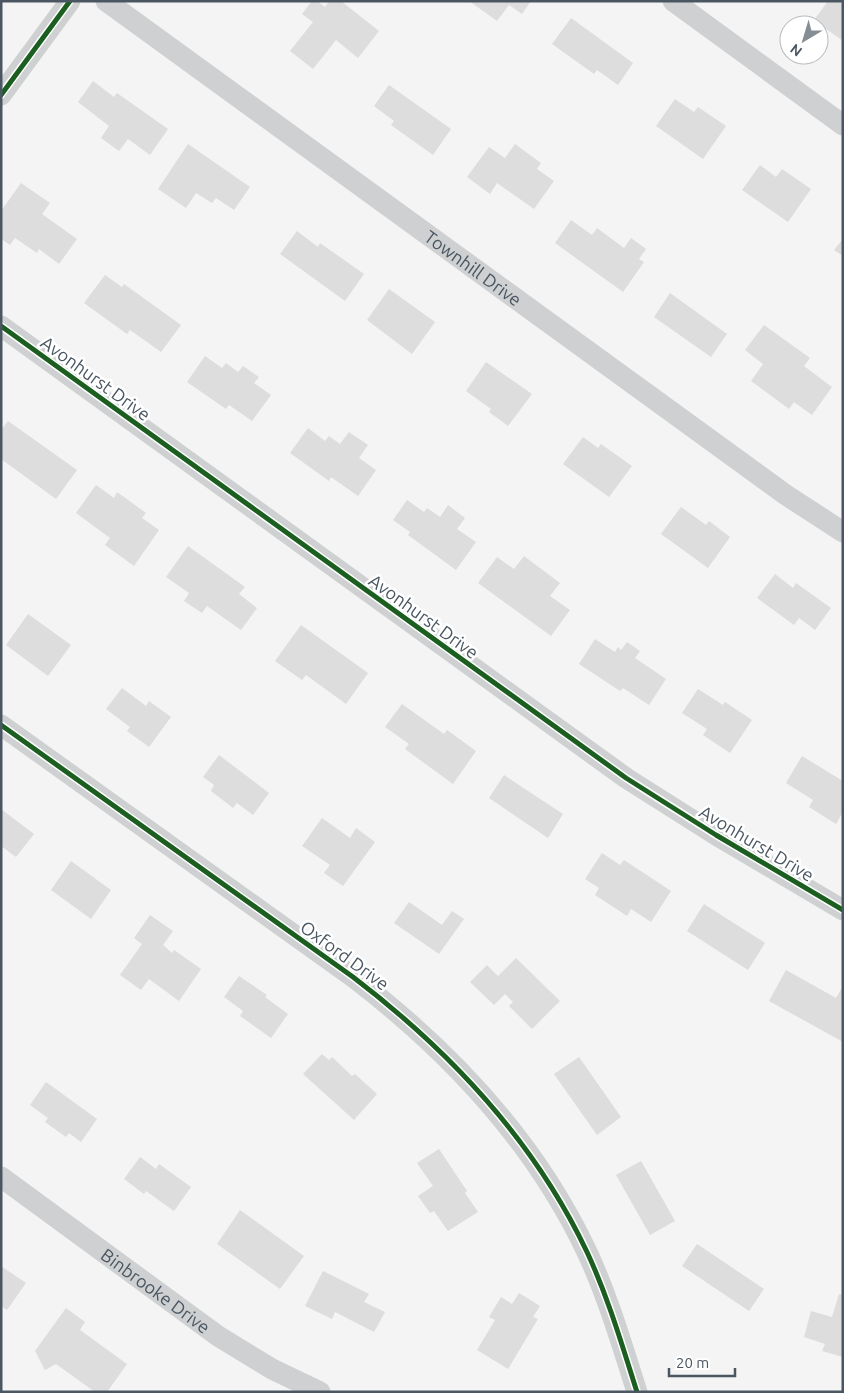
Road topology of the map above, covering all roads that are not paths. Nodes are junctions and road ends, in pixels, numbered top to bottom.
1 (70, 1) edge
2 (106, 1) edge
3 (673, 1) edge
4 (1, 95) edge
5 (843, 125) edge
6 (1, 326) edge
7 (843, 532) edge
8 (1, 725) edge
9 (843, 910) edge
10 (1, 1177) edge
11 (320, 1392) edge
12 (637, 1392) edge

1 - 4 street
2 - 7 street, Townhill Drive
3 - 5 street
6 - 9 street, Avonhurst Drive
8 - 12 street, Oxford Drive
10 - 11 street, Binbrooke Drive

